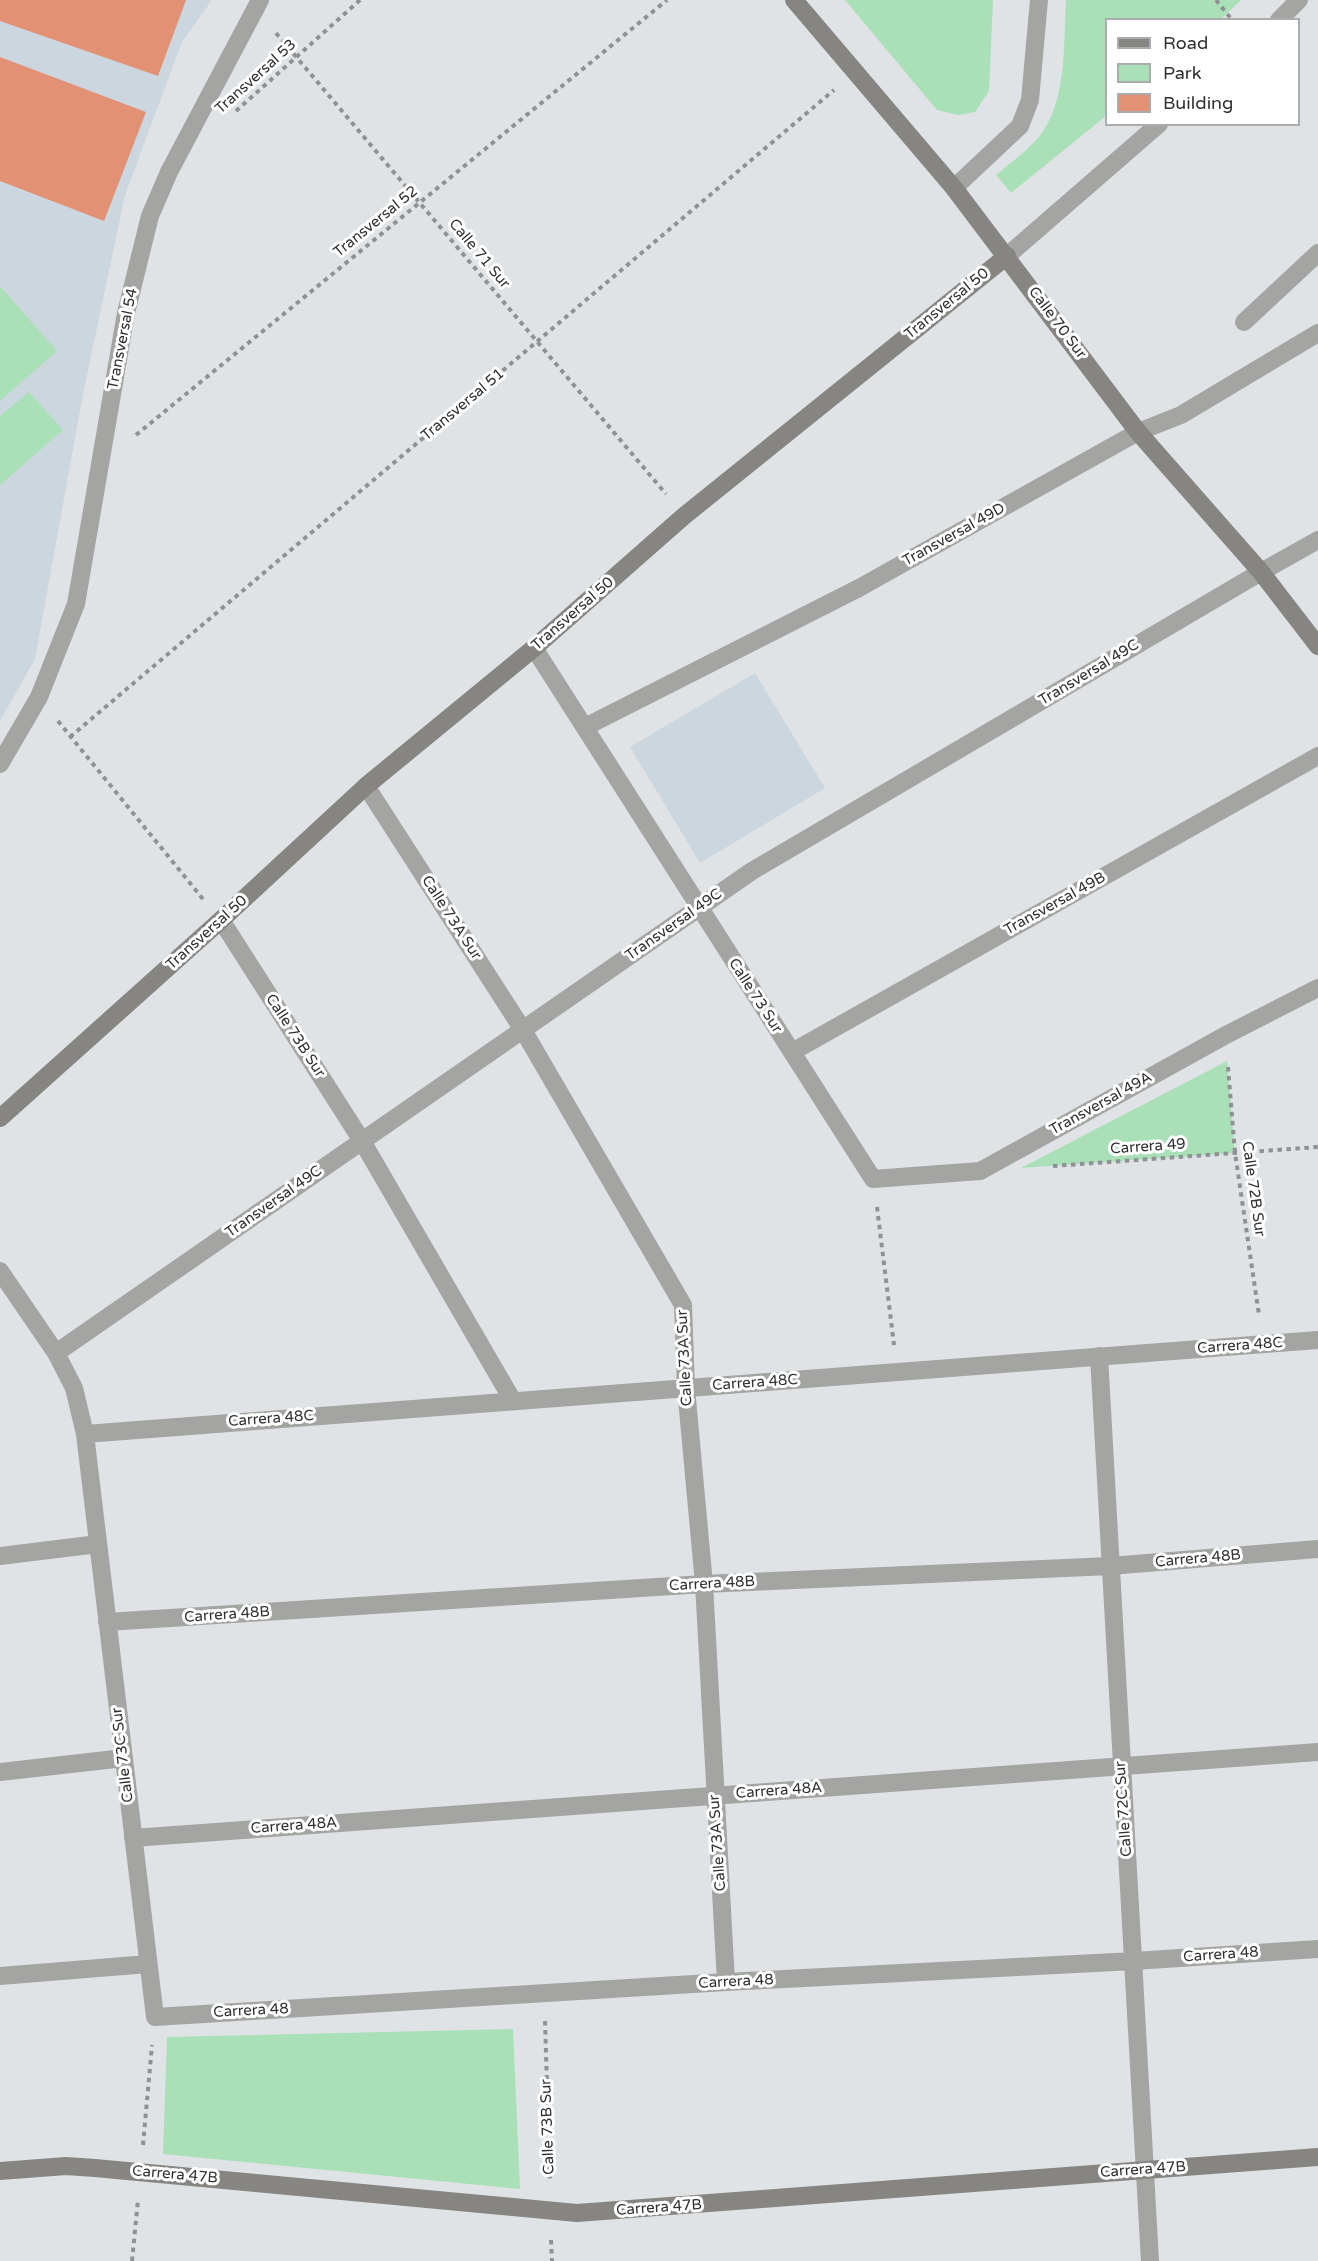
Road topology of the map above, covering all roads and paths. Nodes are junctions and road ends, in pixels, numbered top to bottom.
1 (360, 0) edge
2 (667, 0) edge
3 (794, 0) edge
4 (1040, 0) edge
5 (1216, 0) edge
6 (1299, 0) edge
7 (257, 5) edge
8 (1230, 18) edge
9 (1281, 18) edge
10 (297, 56) junction
11 (856, 72) junction
12 (229, 118) dead end
13 (1157, 126) edge
14 (954, 188) junction
15 (419, 202) junction
16 (1318, 253) edge
17 (1007, 256) junction
18 (1244, 322) dead end
19 (1318, 333) edge
20 (537, 342) junction
21 (1138, 432) junction
22 (101, 464) junction
23 (684, 516) junction
24 (1318, 540) edge
25 (1261, 572) junction
26 (1318, 646) edge
27 (534, 648) junction
28 (39, 698) junction
29 (585, 727) junction
30 (70, 737) junction
31 (1318, 756) edge
32 (0, 764) edge
33 (366, 786) junction
34 (699, 908) junction
35 (221, 920) junction
36 (1318, 988) edge
37 (523, 1029) junction
38 (1224, 1036) junction
39 (792, 1052) junction
40 (0, 1118) edge
41 (362, 1141) junction
42 (1318, 1147) edge
43 (1235, 1153) junction
44 (1045, 1167) dead end
45 (873, 1179) junction
46 (0, 1270) edge
47 (1318, 1340) edge
48 (1263, 1344) junction
49 (56, 1353) junction
50 (1100, 1356) junction
51 (898, 1372) junction
52 (686, 1388) junction
53 (513, 1401) junction
54 (85, 1434) junction
55 (98, 1544) junction
56 (1318, 1549) edge
57 (0, 1556) edge
58 (1110, 1566) junction
59 (704, 1584) junction
60 (107, 1622) junction
61 (1318, 1752) edge
62 (124, 1758) junction
63 (1121, 1767) junction
64 (0, 1772) edge
65 (715, 1795) junction
66 (133, 1838) junction
67 (1318, 1949) edge
68 (1134, 1962) junction
69 (148, 1964) junction
70 (0, 1976) edge
71 (726, 1982) junction
72 (544, 1994) junction
73 (154, 2017) junction
74 (1318, 2157) edge
75 (1146, 2170) junction
76 (0, 2171) edge
77 (141, 2172) junction
78 (550, 2211) junction
79 (132, 2261) edge
80 (552, 2261) edge
81 (1150, 2261) edge

1 - 10 path, Transversal 53
2 - 15 path, Transversal 52
3 - 11 street, Calle 70 Sur
4 - 14 street
5 - 8 path
6 - 9 street
7 - 10 path, Calle 71 Sur
7 - 22 street, Transversal 54
10 - 12 path, Transversal 53
10 - 15 path, Calle 71 Sur
11 - 14 street, Calle 70 Sur
11 - 20 path, Transversal 51
13 - 17 street, Transversal 50
14 - 17 street, Calle 70 Sur
15 - 20 path, Calle 71 Sur
15 - 22 path, Transversal 52
16 - 18 street
17 - 21 street, Calle 70 Sur
17 - 23 street, Transversal 50
19 - 21 street, Transversal 49D
20 - 23 path, Calle 71 Sur
20 - 30 path, Transversal 51
21 - 25 street, Calle 70 Sur
21 - 29 street, Transversal 49D
22 - 28 street, Transversal 54
23 - 27 street, Transversal 50
24 - 25 street, Transversal 49C
25 - 26 street, Calle 70 Sur
25 - 34 street, Transversal 49C
27 - 29 street, Calle 73 Sur
27 - 33 street, Transversal 50
28 - 30 path
28 - 32 street
29 - 34 street, Calle 73 Sur
30 - 35 path
31 - 39 street, Transversal 49B
33 - 35 street, Transversal 50
33 - 37 street, Calle 73A Sur
34 - 37 street, Transversal 49C
34 - 39 street, Calle 73 Sur
35 - 40 street, Transversal 50
35 - 41 street, Calle 73B Sur
36 - 38 street, Transversal 49A
37 - 41 street, Transversal 49C
37 - 52 street, Calle 73A Sur
38 - 43 path, Calle 72B Sur
38 - 45 street, Transversal 49A
39 - 45 street, Calle 73 Sur
41 - 49 street, Transversal 49C
41 - 53 street, Calle 73B Sur
42 - 43 path, Carrera 49
43 - 44 path, Carrera 49
43 - 48 path, Calle 72B Sur
45 - 51 path
46 - 49 street, Calle 73C Sur
47 - 48 street, Carrera 48C
48 - 50 street, Carrera 48C
49 - 54 street, Calle 73C Sur
50 - 51 street, Carrera 48C
50 - 58 street, Calle 72C Sur
51 - 52 street, Carrera 48C
52 - 53 street, Carrera 48C
52 - 59 street, Calle 73A Sur
53 - 54 street, Carrera 48C
54 - 55 street, Calle 73C Sur
55 - 57 street
55 - 60 street, Calle 73C Sur
56 - 58 street, Carrera 48B
58 - 59 street, Carrera 48B
58 - 63 street, Calle 72C Sur
59 - 60 street, Carrera 48B
59 - 65 street, Calle 73A Sur
60 - 62 street, Calle 73C Sur
61 - 63 street, Carrera 48A
62 - 64 street
62 - 66 street, Calle 73C Sur
63 - 65 street, Carrera 48A
63 - 68 street, Calle 72C Sur
65 - 66 street, Carrera 48A
65 - 71 street, Calle 73A Sur
66 - 69 street, Calle 73C Sur
67 - 68 street, Carrera 48
68 - 71 street, Carrera 48
68 - 75 street, Calle 72C Sur
69 - 70 street
69 - 73 street, Calle 73C Sur
71 - 72 street, Carrera 48
72 - 73 street, Carrera 48
72 - 78 path, Calle 73B Sur
73 - 77 path
74 - 75 street, Carrera 47B
75 - 78 street, Carrera 47B
75 - 81 street, Calle 72C Sur
76 - 77 street, Carrera 47B
77 - 78 street, Carrera 47B
77 - 79 path
78 - 80 path, Calle 73B Sur

